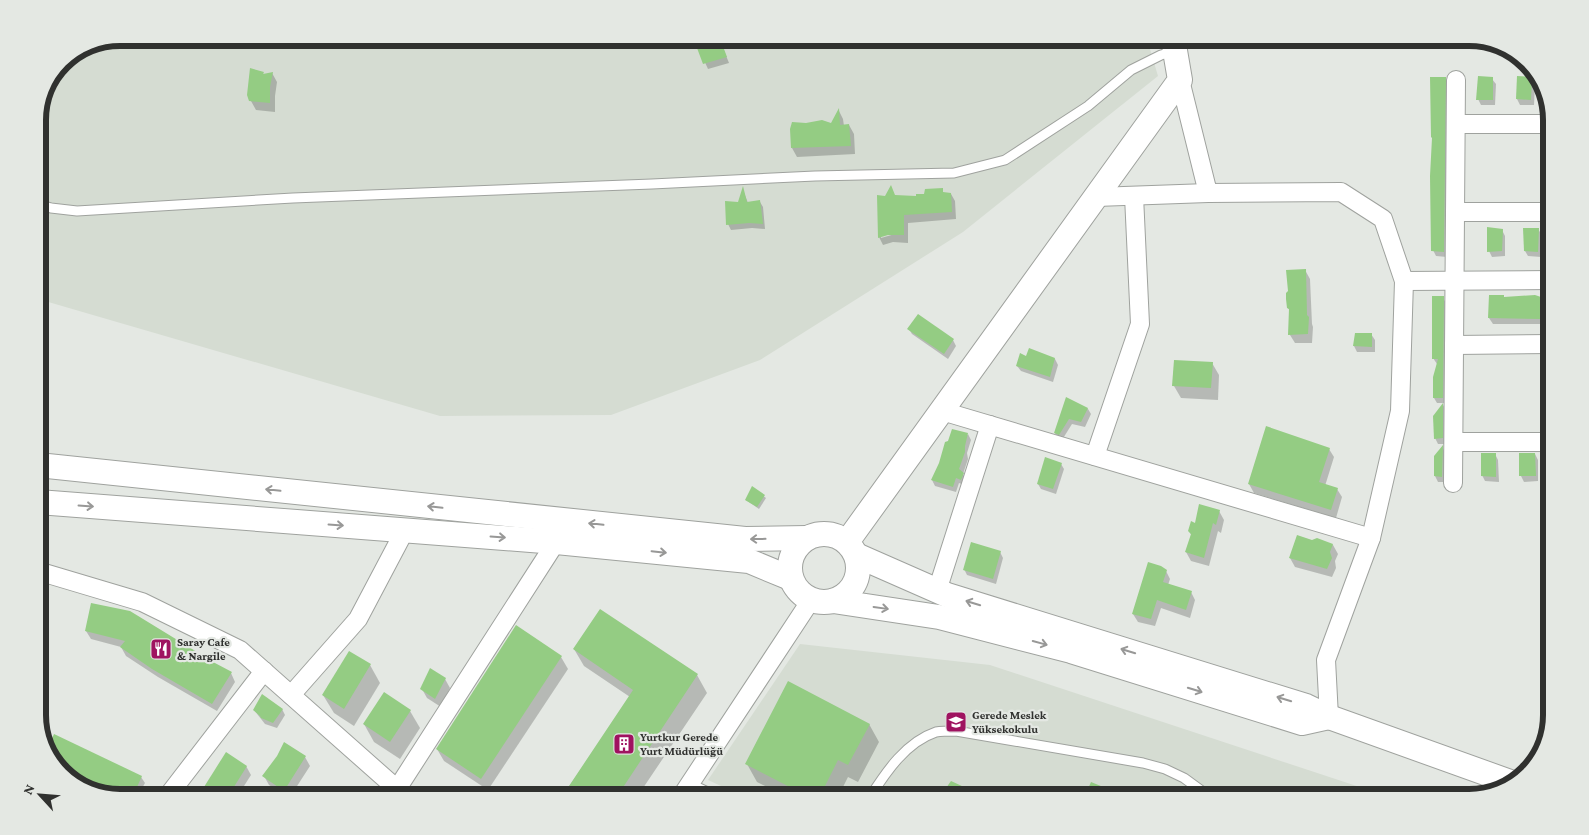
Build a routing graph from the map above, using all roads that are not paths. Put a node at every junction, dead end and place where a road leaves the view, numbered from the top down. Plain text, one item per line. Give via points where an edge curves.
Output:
1 (1173, 46) edge
2 (1174, 46) edge
3 (1180, 80) junction
4 (1456, 80) dead end
5 (1456, 124) junction
6 (1543, 124) edge
7 (1208, 193) junction
8 (1134, 196) junction
9 (1096, 197) junction
10 (46, 206) edge
11 (1455, 212) junction
12 (1543, 212) edge
13 (1455, 280) junction
14 (1543, 280) edge
15 (1404, 281) junction
16 (1543, 344) edge
17 (1454, 345) junction
18 (942, 411) junction
19 (990, 426) junction
20 (1454, 442) junction
21 (1543, 442) edge
22 (1096, 456) junction
23 (46, 466) edge
24 (1453, 483) dead end
25 (46, 503) edge
26 (404, 530) junction
27 (807, 538) junction
28 (1371, 538) junction
29 (556, 542) junction
30 (852, 549) junction
31 (46, 573) edge
32 (790, 578) junction
33 (936, 591) junction
34 (822, 601) junction
35 (264, 671) junction
36 (291, 695) junction
37 (1329, 717) junction
38 (1504, 780) edge
39 (174, 789) edge
40 (390, 789) edge
41 (400, 789) edge
42 (687, 789) edge
43 (875, 789) edge
44 (1198, 789) edge

1 - 10 lane via 1161,56 1131,70 1088,106 1004,160 954,173 293,198 77,211
2 - 3 street
3 - 7 street
3 - 9 street
4 - 5 street
5 - 6 street
5 - 11 street
7 - 8 street
7 - 15 street via 1341,192 1383,219
8 - 9 street
8 - 22 street via 1140,324
9 - 18 street
11 - 12 street
11 - 13 street
13 - 14 street
13 - 15 street
13 - 17 street
15 - 28 street via 1400,411
16 - 17 street
17 - 20 street
18 - 19 street
18 - 30 street
19 - 22 street
19 - 33 street
20 - 21 street
20 - 24 street
22 - 28 street
27 -> 23 street via 745,539
25 -> 26 street
26 -> 29 street
26 - 36 street via 358,619
27 - 30 street via 828,533 838,536
27 - 32 street via 791,555
28 - 37 street via 1326,660
29 -> 32 street via 749,561
29 - 41 street
30 - 33 street
30 - 34 street via 858,566 857,578 848,592
31 - 35 street via 142,602 240,650
32 - 34 street via 802,595
37 -> 33 street via 1306,706
34 -> 37 street via 948,619 1071,651 1302,723
34 - 42 street
35 - 36 street
35 - 39 street
36 - 40 street
37 - 38 street
43 - 44 lane via 902,754 921,739 938,732 956,730 1142,763 1165,769

